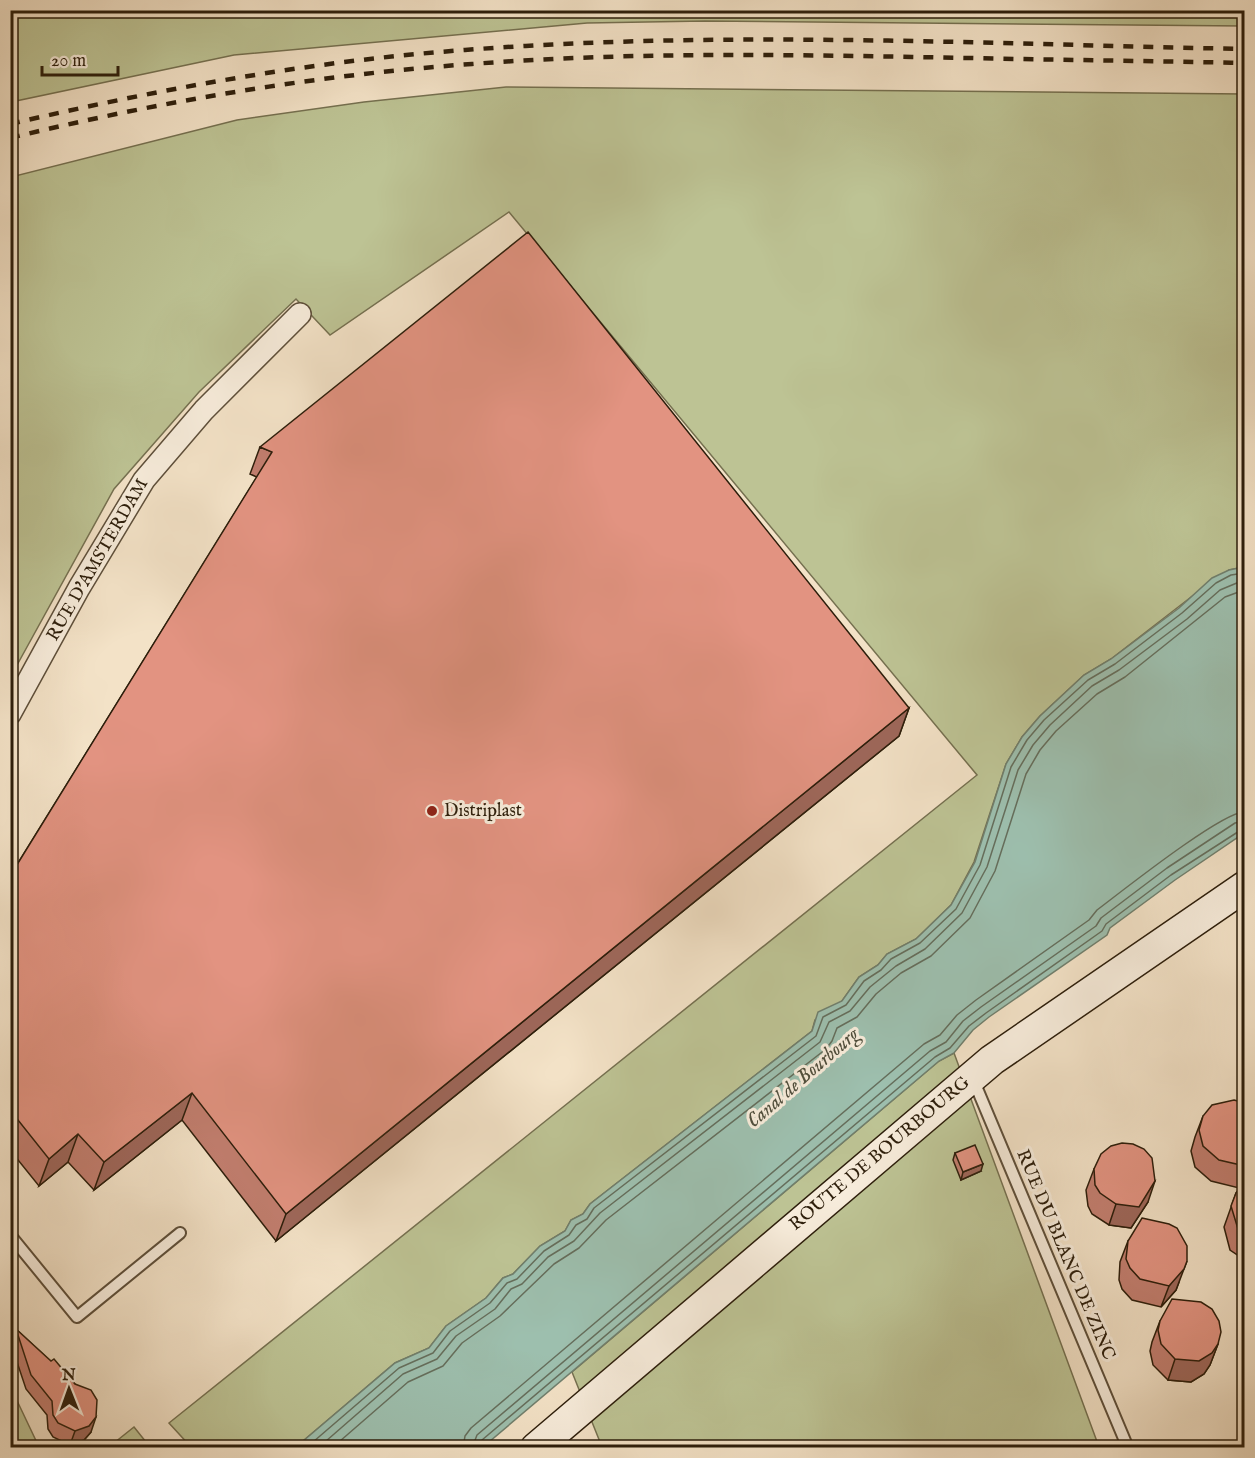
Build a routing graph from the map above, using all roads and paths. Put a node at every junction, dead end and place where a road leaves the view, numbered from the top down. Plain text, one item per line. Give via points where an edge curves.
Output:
1 (300, 314) dead end
2 (10, 714) edge
3 (1245, 887) edge
4 (972, 1076) junction
5 (180, 1233) dead end
6 (10, 1235) edge
7 (536, 1448) edge
8 (1128, 1448) edge

1 - 2 street, RUE D'AMSTERDAM via 204,410 144,480
3 - 4 main road, ROUTE DE BOURBOURG via 1033,1030
4 - 7 main road, ROUTE DE BOURBOURG
4 - 8 lane, RUE DU BLANC DE ZINC
5 - 6 lane via 77,1317

